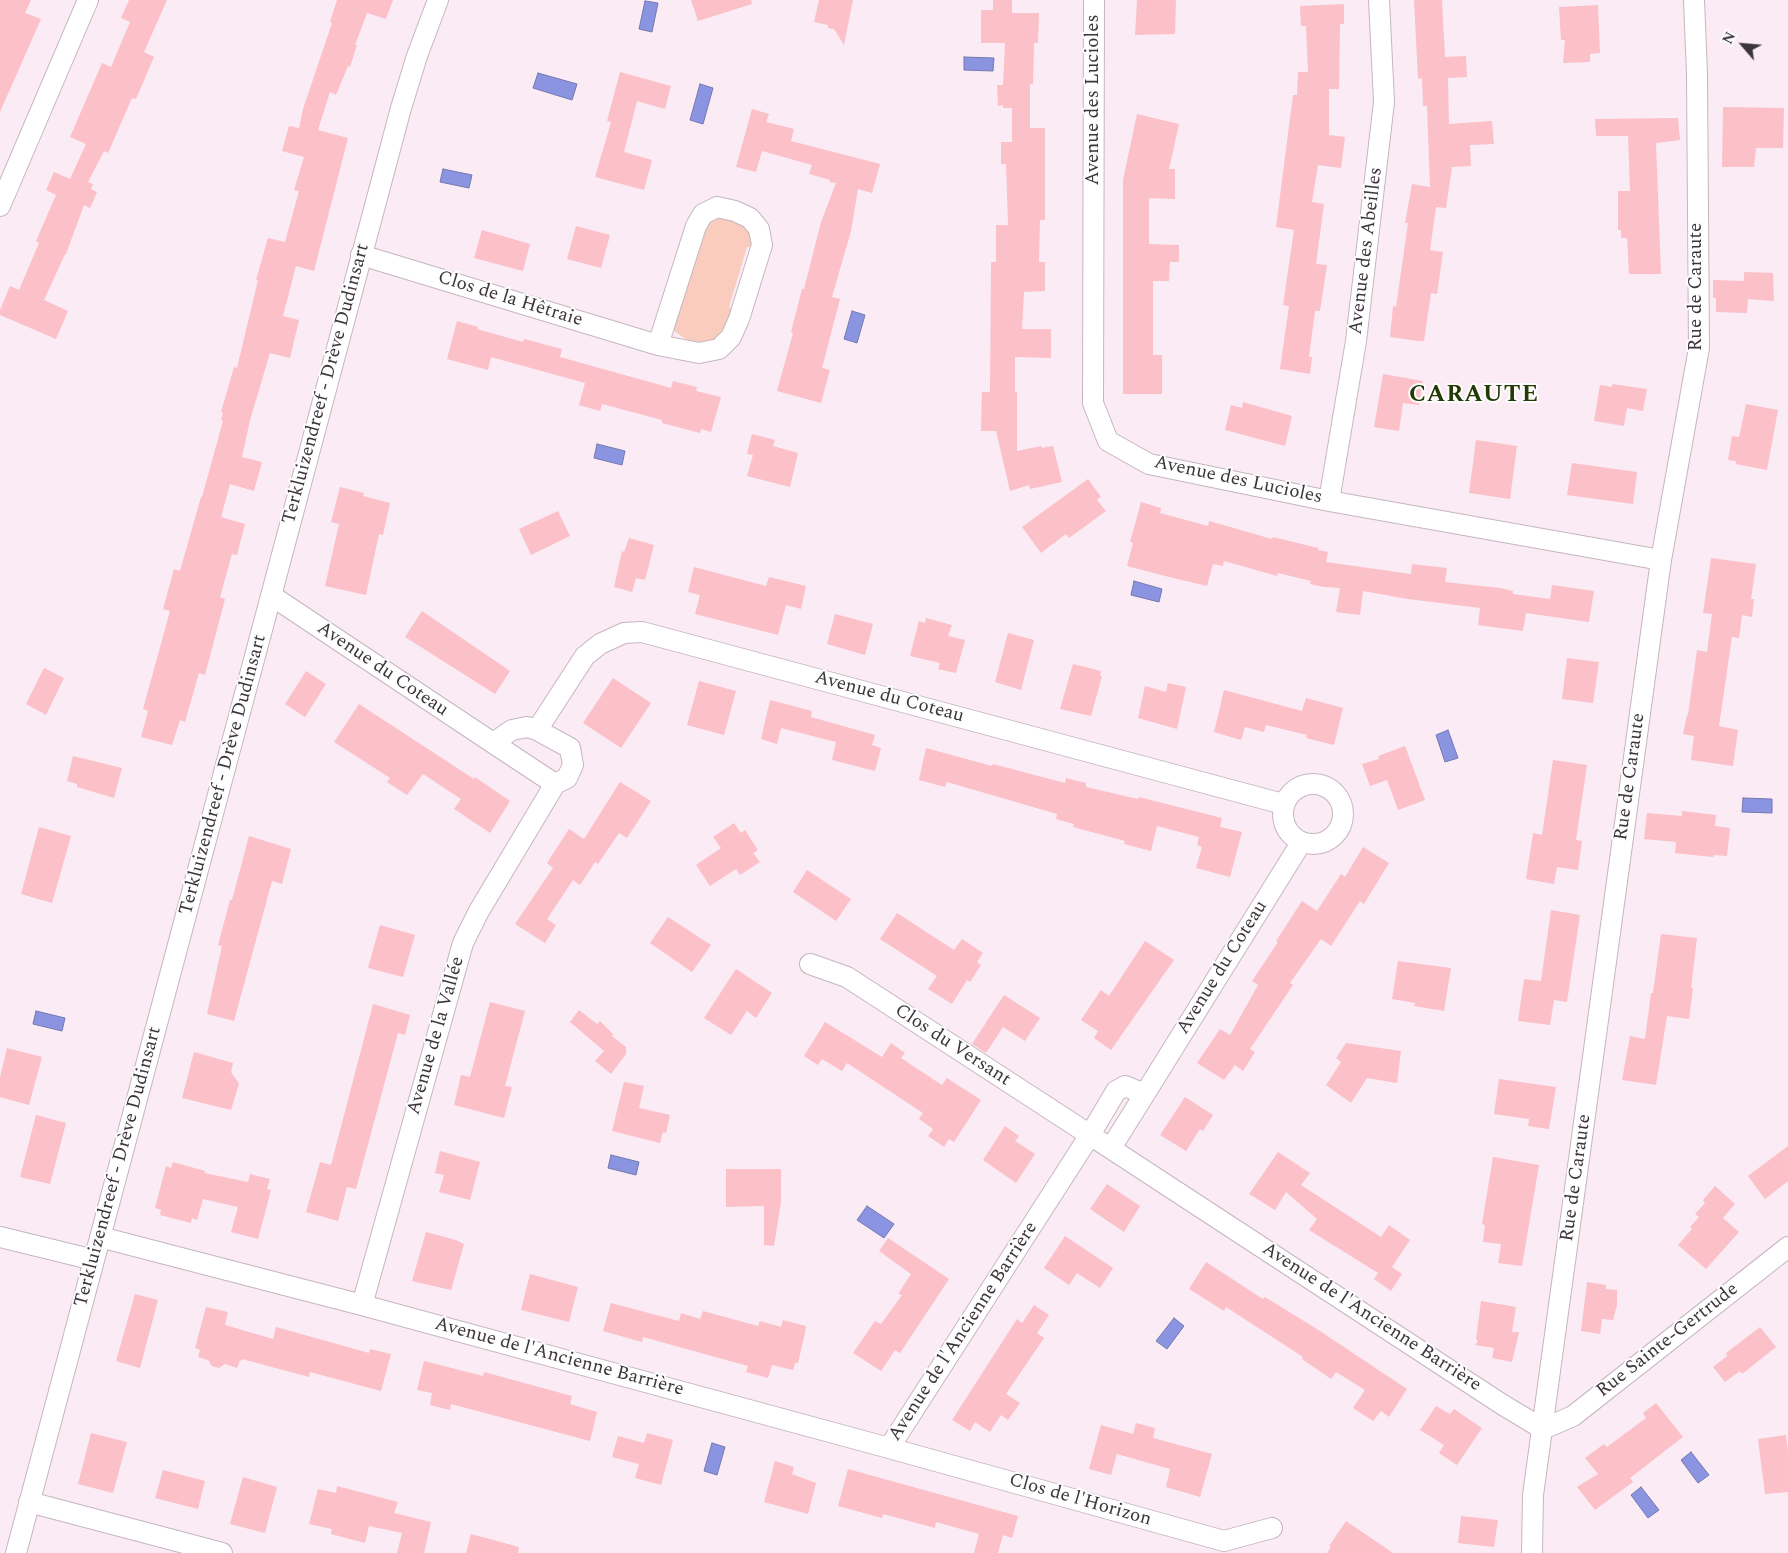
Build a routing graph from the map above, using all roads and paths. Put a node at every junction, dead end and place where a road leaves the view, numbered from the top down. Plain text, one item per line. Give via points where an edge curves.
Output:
1 (88, 0) edge
2 (438, 0) edge
3 (1094, 0) edge
4 (1380, 0) edge
5 (1694, 0) edge
6 (0, 206) edge
7 (361, 255) junction
8 (658, 345) junction
9 (1329, 501) junction
10 (1660, 560) junction
11 (272, 596) junction
12 (537, 730) junction
13 (492, 743) junction
14 (555, 784) junction
15 (1283, 804) junction
16 (1301, 843) junction
17 (810, 964) dead end
18 (1146, 1092) junction
19 (1090, 1135) junction
20 (1111, 1148) junction
21 (0, 1237) edge
22 (100, 1237) junction
23 (1788, 1247) edge
24 (94, 1260) junction
25 (362, 1305) junction
26 (1543, 1429) junction
27 (889, 1448) junction
28 (29, 1502) junction
29 (1272, 1528) dead end
30 (16, 1553) edge
31 (222, 1553) edge
32 (1532, 1553) edge

1 - 6 street
2 - 7 street, Terkluizendreef - Drève Dudinsart via 401,108
3 - 9 street, Avenue des Lucioles via 1093,403 1108,440 1149,464
4 - 9 street, Avenue des Abeilles via 1384,102 1356,342
5 - 10 street, Rue de Caraute via 1699,348
7 - 8 street, Clos de la Hêtraie
7 - 11 street, Terkluizendreef - Drève Dudinsart
8 - 8 street, Clos de la Hêtraie via 699,353 719,349 731,337 762,245 760,229 750,218 717,207 703,214 696,226
9 - 10 street, Avenue des Lucioles
10 - 26 street, Rue de Caraute
11 - 13 street, Avenue du Coteau
11 - 22 street, Terkluizendreef - Drève Dudinsart
12 - 13 street via 527,727 512,730
12 - 14 street via 570,748 574,765 567,778
12 - 15 street, Avenue du Coteau via 585,656 600,644 624,633 642,632
13 - 14 street, Avenue du Coteau
14 - 25 street, Avenue de la Vallée via 463,942
15 - 16 street via 1282,820 1289,834
15 - 16 street via 1291,792 1304,784 1318,784 1332,790 1341,801 1344,816 1340,830 1329,840 1316,845
16 - 18 street, Avenue du Coteau
17 - 19 street, Clos du Versant via 847,977
18 - 19 street via 1125,1086 1116,1091
18 - 20 street, Avenue du Coteau
19 - 20 street, Avenue de l'Ancienne Barrière
19 - 27 street, Avenue de l'Ancienne Barrière
20 - 26 street, Avenue de l'Ancienne Barrière
21 - 24 street
22 - 24 street, Terkluizendreef - Drève Dudinsart
22 - 25 street, Avenue de l'Ancienne Barrière
23 - 26 street, Rue Sainte-Gertrude via 1573,1416
24 - 28 street, Terkluizendreef - Drève Dudinsart
25 - 27 street, Avenue de l'Ancienne Barrière
26 - 32 street, Rue de Caraute via 1533,1495
27 - 29 street, Clos de l'Horizon via 1224,1541
28 - 30 street, Terkluizendreef - Drève Dudinsart
28 - 31 street

